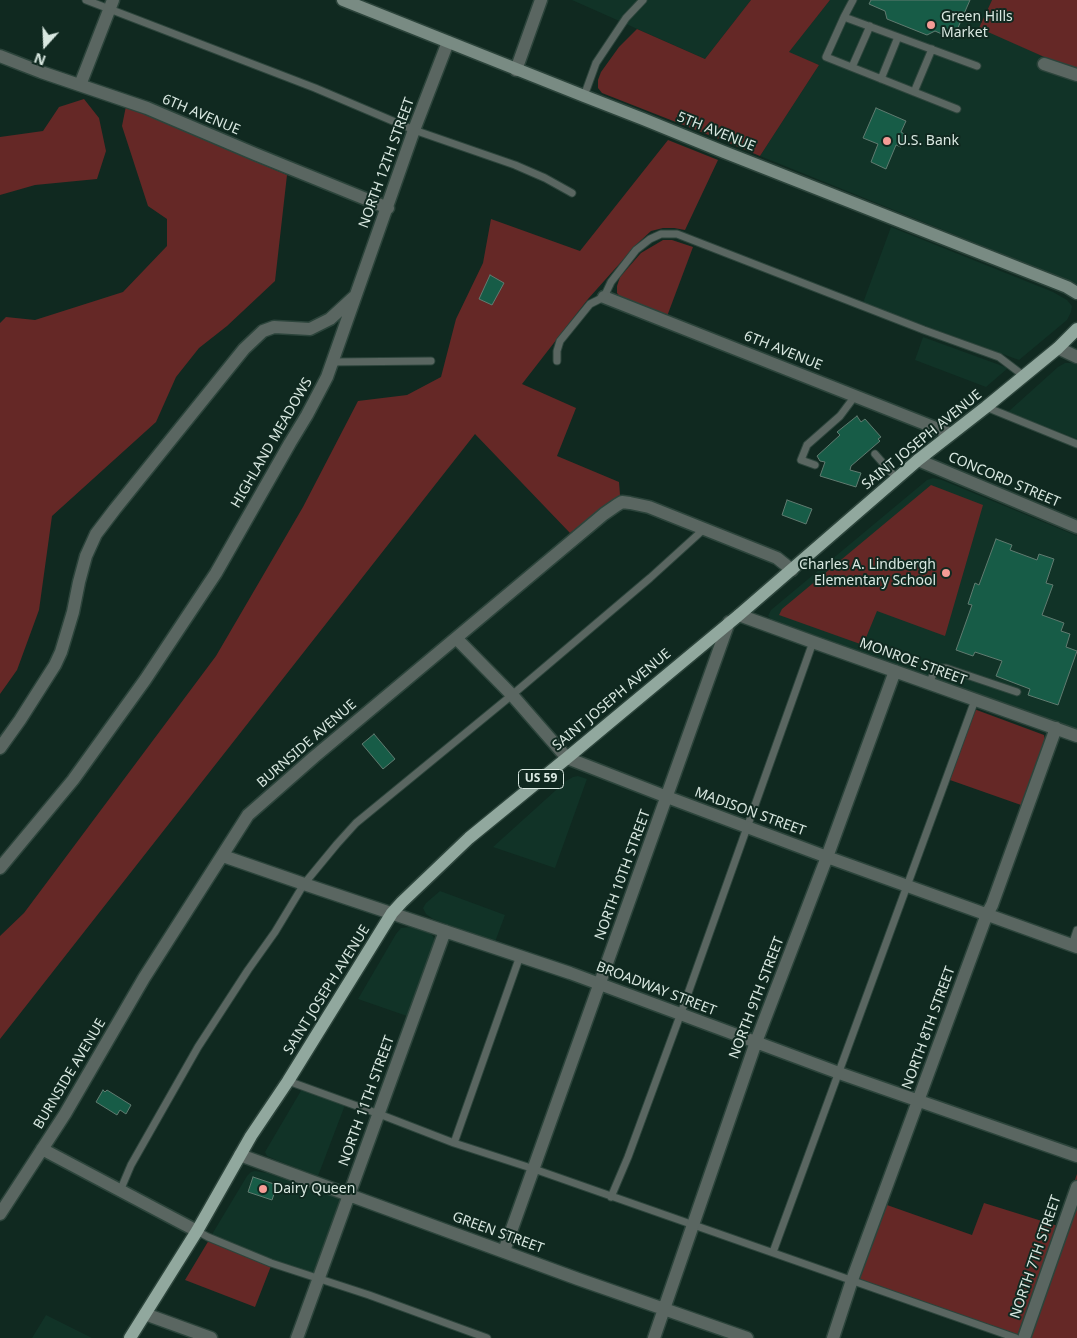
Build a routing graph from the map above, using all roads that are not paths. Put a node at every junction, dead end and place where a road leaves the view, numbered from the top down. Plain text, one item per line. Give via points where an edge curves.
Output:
1 (86, 0) edge
2 (343, 0) edge
3 (541, 0) edge
4 (643, 0) edge
5 (853, 0) edge
6 (111, 5) edge
7 (844, 17) junction
8 (870, 26) junction
9 (898, 37) junction
10 (448, 42) junction
11 (932, 49) junction
12 (0, 56) edge
13 (1044, 64) dead end
14 (977, 66) dead end
15 (852, 67) junction
16 (516, 70) junction
17 (1077, 75) edge
18 (881, 79) junction
19 (80, 85) junction
20 (914, 92) junction
21 (584, 96) junction
22 (957, 109) dead end
23 (414, 130) junction
24 (572, 193) dead end
25 (388, 208) junction
26 (1077, 293) edge
27 (356, 295) junction
28 (604, 297) junction
29 (1077, 328) edge
30 (1058, 348) junction
31 (1077, 357) edge
32 (431, 361) dead end
33 (557, 361) dead end
34 (331, 362) junction
35 (1024, 376) junction
36 (855, 396) junction
37 (986, 407) junction
38 (951, 434) junction
39 (1077, 444) edge
40 (875, 454) dead end
41 (918, 460) junction
42 (815, 466) dead end
43 (897, 479) junction
44 (1077, 527) edge
45 (704, 529) junction
46 (792, 570) junction
47 (734, 618) junction
48 (456, 638) junction
49 (813, 642) junction
50 (895, 671) junction
51 (929, 684) junction
52 (1017, 692) dead end
53 (512, 695) junction
54 (975, 700) junction
55 (1056, 728) junction
56 (1077, 736) edge
57 (0, 748) edge
58 (567, 758) junction
59 (666, 797) junction
60 (747, 827) junction
61 (223, 856) junction
62 (827, 857) junction
63 (0, 868) edge
64 (304, 884) junction
65 (907, 886) junction
66 (392, 913) junction
67 (987, 914) junction
68 (1077, 930) edge
69 (445, 931) junction
70 (1074, 946) edge
71 (520, 956) junction
72 (600, 984) junction
73 (680, 1013) junction
74 (756, 1042) junction
75 (839, 1072) junction
76 (288, 1081) junction
77 (918, 1100) junction
78 (379, 1114) junction
79 (454, 1143) junction
80 (42, 1149) junction
81 (240, 1155) junction
82 (1077, 1156) edge
83 (534, 1168) junction
84 (1077, 1187) edge
85 (120, 1191) junction
86 (350, 1195) junction
87 (612, 1197) junction
88 (0, 1214) edge
89 (693, 1224) junction
90 (197, 1231) junction
91 (504, 1252) junction
92 (773, 1252) junction
93 (319, 1278) junction
94 (852, 1280) junction
95 (664, 1309) junction
96 (145, 1314) junction
97 (130, 1338) edge
98 (211, 1338) edge
99 (297, 1338) edge
100 (487, 1338) edge
101 (654, 1338) edge
102 (747, 1338) edge
103 (833, 1338) edge
104 (1016, 1338) edge
105 (1024, 1338) edge

1 - 6 lane
2 - 10 street, 5TH AVENUE
3 - 16 street
4 - 21 lane via 626,18 596,63
5 - 7 lane
6 - 19 street
6 - 23 lane
7 - 8 lane
7 - 15 lane via 826,57
8 - 9 lane
8 - 15 lane
9 - 11 lane
9 - 18 lane
10 - 16 street, 5TH AVENUE
10 - 23 street, NORTH 12TH STREET
11 - 14 lane
11 - 20 lane
12 - 19 street, 6TH AVENUE
13 - 17 street
15 - 18 lane
16 - 21 street, 5TH AVENUE
18 - 20 lane
19 - 25 street, 6TH AVENUE via 147,108
20 - 22 lane
21 - 26 street, 5TH AVENUE
23 - 24 lane via 515,166
23 - 25 street, NORTH 12TH STREET
25 - 27 street, NORTH 12TH STREET
27 - 34 street, HIGHLAND MEADOWS
27 - 57 street via 330,319 310,329 274,327 263,331 244,349 115,509 96,534 86,556 73,612 55,665
28 - 33 lane via 590,304 560,341
28 - 35 lane via 611,282 636,250 661,234 677,234 999,357
28 - 36 street, 6TH AVENUE
29 - 30 main road, SAINT JOSEPH AVENUE / US 59
30 - 31 street
30 - 35 main road, SAINT JOSEPH AVENUE / US 59
32 - 34 lane
34 - 63 street, HIGHLAND MEADOWS via 327,377 307,415 210,581 145,680 73,780
35 - 37 main road, SAINT JOSEPH AVENUE / US 59
36 - 38 street, 6TH AVENUE
36 - 42 lane via 840,416 807,445 801,460
37 - 38 main road, SAINT JOSEPH AVENUE / US 59
37 - 39 lane
38 - 41 main road, SAINT JOSEPH AVENUE / US 59
40 - 43 lane
41 - 43 main road, SAINT JOSEPH AVENUE / US 59
41 - 44 street, CONCORD STREET
43 - 46 main road, SAINT JOSEPH AVENUE / US 59
45 - 46 street, BURNSIDE AVENUE via 777,558
45 - 48 street, BURNSIDE AVENUE via 649,506 622,502
45 - 53 lane
46 - 47 main road, SAINT JOSEPH AVENUE / US 59
47 - 49 street, MONROE STREET
47 - 58 main road, SAINT JOSEPH AVENUE / US 59
47 - 59 street, NORTH 10TH STREET
48 - 53 street, MADISON STREET
48 - 61 street, BURNSIDE AVENUE via 248,815
49 - 50 street, MONROE STREET
49 - 60 lane
50 - 51 street, MONROE STREET
50 - 62 street, NORTH 9TH STREET
51 - 52 lane via 934,672 946,668
51 - 54 street, MONROE STREET
53 - 58 street, MADISON STREET
53 - 64 lane via 356,823
54 - 55 street, MONROE STREET
54 - 65 lane
55 - 56 street, MONROE STREET
55 - 67 street, NORTH 8TH STREET
58 - 59 street, MADISON STREET
58 - 66 main road, SAINT JOSEPH AVENUE / US 59 via 469,838
59 - 60 street, MADISON STREET
59 - 72 street, NORTH 10TH STREET
60 - 62 street, MADISON STREET
60 - 73 lane
61 - 64 street, BROADWAY STREET
61 - 80 street, BURNSIDE AVENUE via 144,978
62 - 65 street, MADISON STREET
62 - 74 street, NORTH 9TH STREET
64 - 66 street, BROADWAY STREET
64 - 85 lane via 198,1047 130,1165
65 - 67 street, MADISON STREET
65 - 75 lane
66 - 69 street, BROADWAY STREET
66 - 76 main road, SAINT JOSEPH AVENUE / US 59
67 - 70 street, MADISON STREET
67 - 77 street, NORTH 8TH STREET
68 - 70 lane
69 - 71 street, BROADWAY STREET
69 - 78 street, NORTH 11TH STREET
71 - 72 street, BROADWAY STREET
71 - 79 lane
72 - 73 street, BROADWAY STREET
72 - 83 street, NORTH 10TH STREET
73 - 74 street, BROADWAY STREET
73 - 87 lane
74 - 75 street, BROADWAY STREET
74 - 89 street, NORTH 9TH STREET
75 - 77 street, BROADWAY STREET
75 - 92 lane
76 - 78 lane
76 - 81 main road, SAINT JOSEPH AVENUE / US 59
77 - 82 street, BROADWAY STREET
77 - 94 street, NORTH 8TH STREET
78 - 79 lane
78 - 86 street, NORTH 11TH STREET
79 - 83 lane
80 - 85 street, BURNSIDE AVENUE
80 - 88 street, BURNSIDE AVENUE
81 - 86 street, GREEN STREET
81 - 90 main road, SAINT JOSEPH AVENUE / US 59
83 - 87 lane
83 - 91 street, NORTH 10TH STREET
84 - 105 street, NORTH 7TH STREET
85 - 90 street, BURNSIDE AVENUE
86 - 91 street, GREEN STREET
86 - 93 street, NORTH 11TH STREET
87 - 89 lane
89 - 92 lane
89 - 95 street, NORTH 9TH STREET
90 - 93 lane via 271,1263
90 - 96 main road, SAINT JOSEPH AVENUE / US 59
91 - 95 street, GREEN STREET
92 - 94 lane
93 - 99 street, NORTH 11TH STREET
93 - 100 lane
94 - 103 street, NORTH 8TH STREET
94 - 104 lane
95 - 101 street, NORTH 9TH STREET
95 - 102 street, GREEN STREET
96 - 97 main road, SAINT JOSEPH AVENUE / US 59
96 - 98 street

